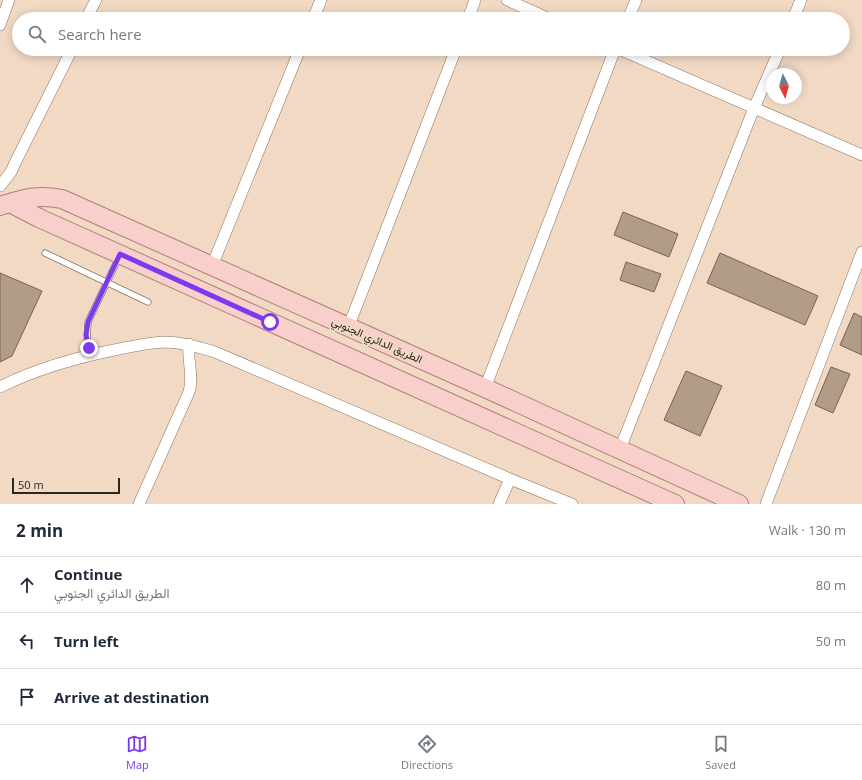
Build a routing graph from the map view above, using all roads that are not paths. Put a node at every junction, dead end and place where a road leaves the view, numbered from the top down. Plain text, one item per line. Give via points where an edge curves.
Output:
1 (10, 0) edge
2 (96, 0) edge
3 (321, 0) edge
4 (475, 0) edge
5 (507, 0) edge
6 (636, 0) edge
7 (801, 0) edge
8 (90, 12) edge
9 (316, 12) edge
10 (471, 12) edge
11 (534, 12) edge
12 (631, 12) edge
13 (796, 12) edge
14 (0, 25) edge
15 (69, 56) edge
16 (297, 56) edge
17 (453, 56) edge
18 (612, 56) edge
19 (635, 56) edge
20 (777, 56) edge
21 (754, 108) junction
22 (862, 155) edge
23 (0, 186) edge
24 (5, 204) edge
25 (862, 252) edge
26 (45, 253) dead end
27 (120, 254) junction
28 (212, 266) junction
29 (107, 283) junction
30 (148, 302) dead end
31 (348, 328) junction
32 (189, 344) junction
33 (92, 354) junction
34 (0, 387) edge
35 (485, 388) junction
36 (620, 449) junction
37 (510, 479) junction
38 (139, 504) edge
39 (498, 504) edge
40 (572, 504) edge
41 (675, 504) edge
42 (740, 504) edge
43 (766, 504) edge

1 - 14 street
2 - 8 street
3 - 9 street
4 - 10 street
5 - 11 street
6 - 12 street
7 - 13 street
15 - 23 street via 16,163
16 - 28 street
17 - 31 street
18 - 35 street
19 - 21 street
20 - 21 street
21 - 22 street
21 - 36 street
24 - 27 main road, الطريق الدائري الجنوبي
24 - 28 main road, الطريق الدائري الجنوبي via 30,197 62,199
25 - 43 street
26 - 29 lane
27 - 29 lane
27 - 41 main road, الطريق الدائري الجنوبي
28 - 31 main road, الطريق الدائري الجنوبي
29 - 30 lane
29 - 33 lane via 88,322 87,342
31 - 35 main road, الطريق الدائري الجنوبي
32 - 33 street via 144,344
32 - 37 street via 214,352
32 - 38 street via 188,359 192,379 189,392
33 - 34 street via 32,373
35 - 36 main road, الطريق الدائري الجنوبي
36 - 42 main road, الطريق الدائري الجنوبي
37 - 39 street
37 - 40 street

